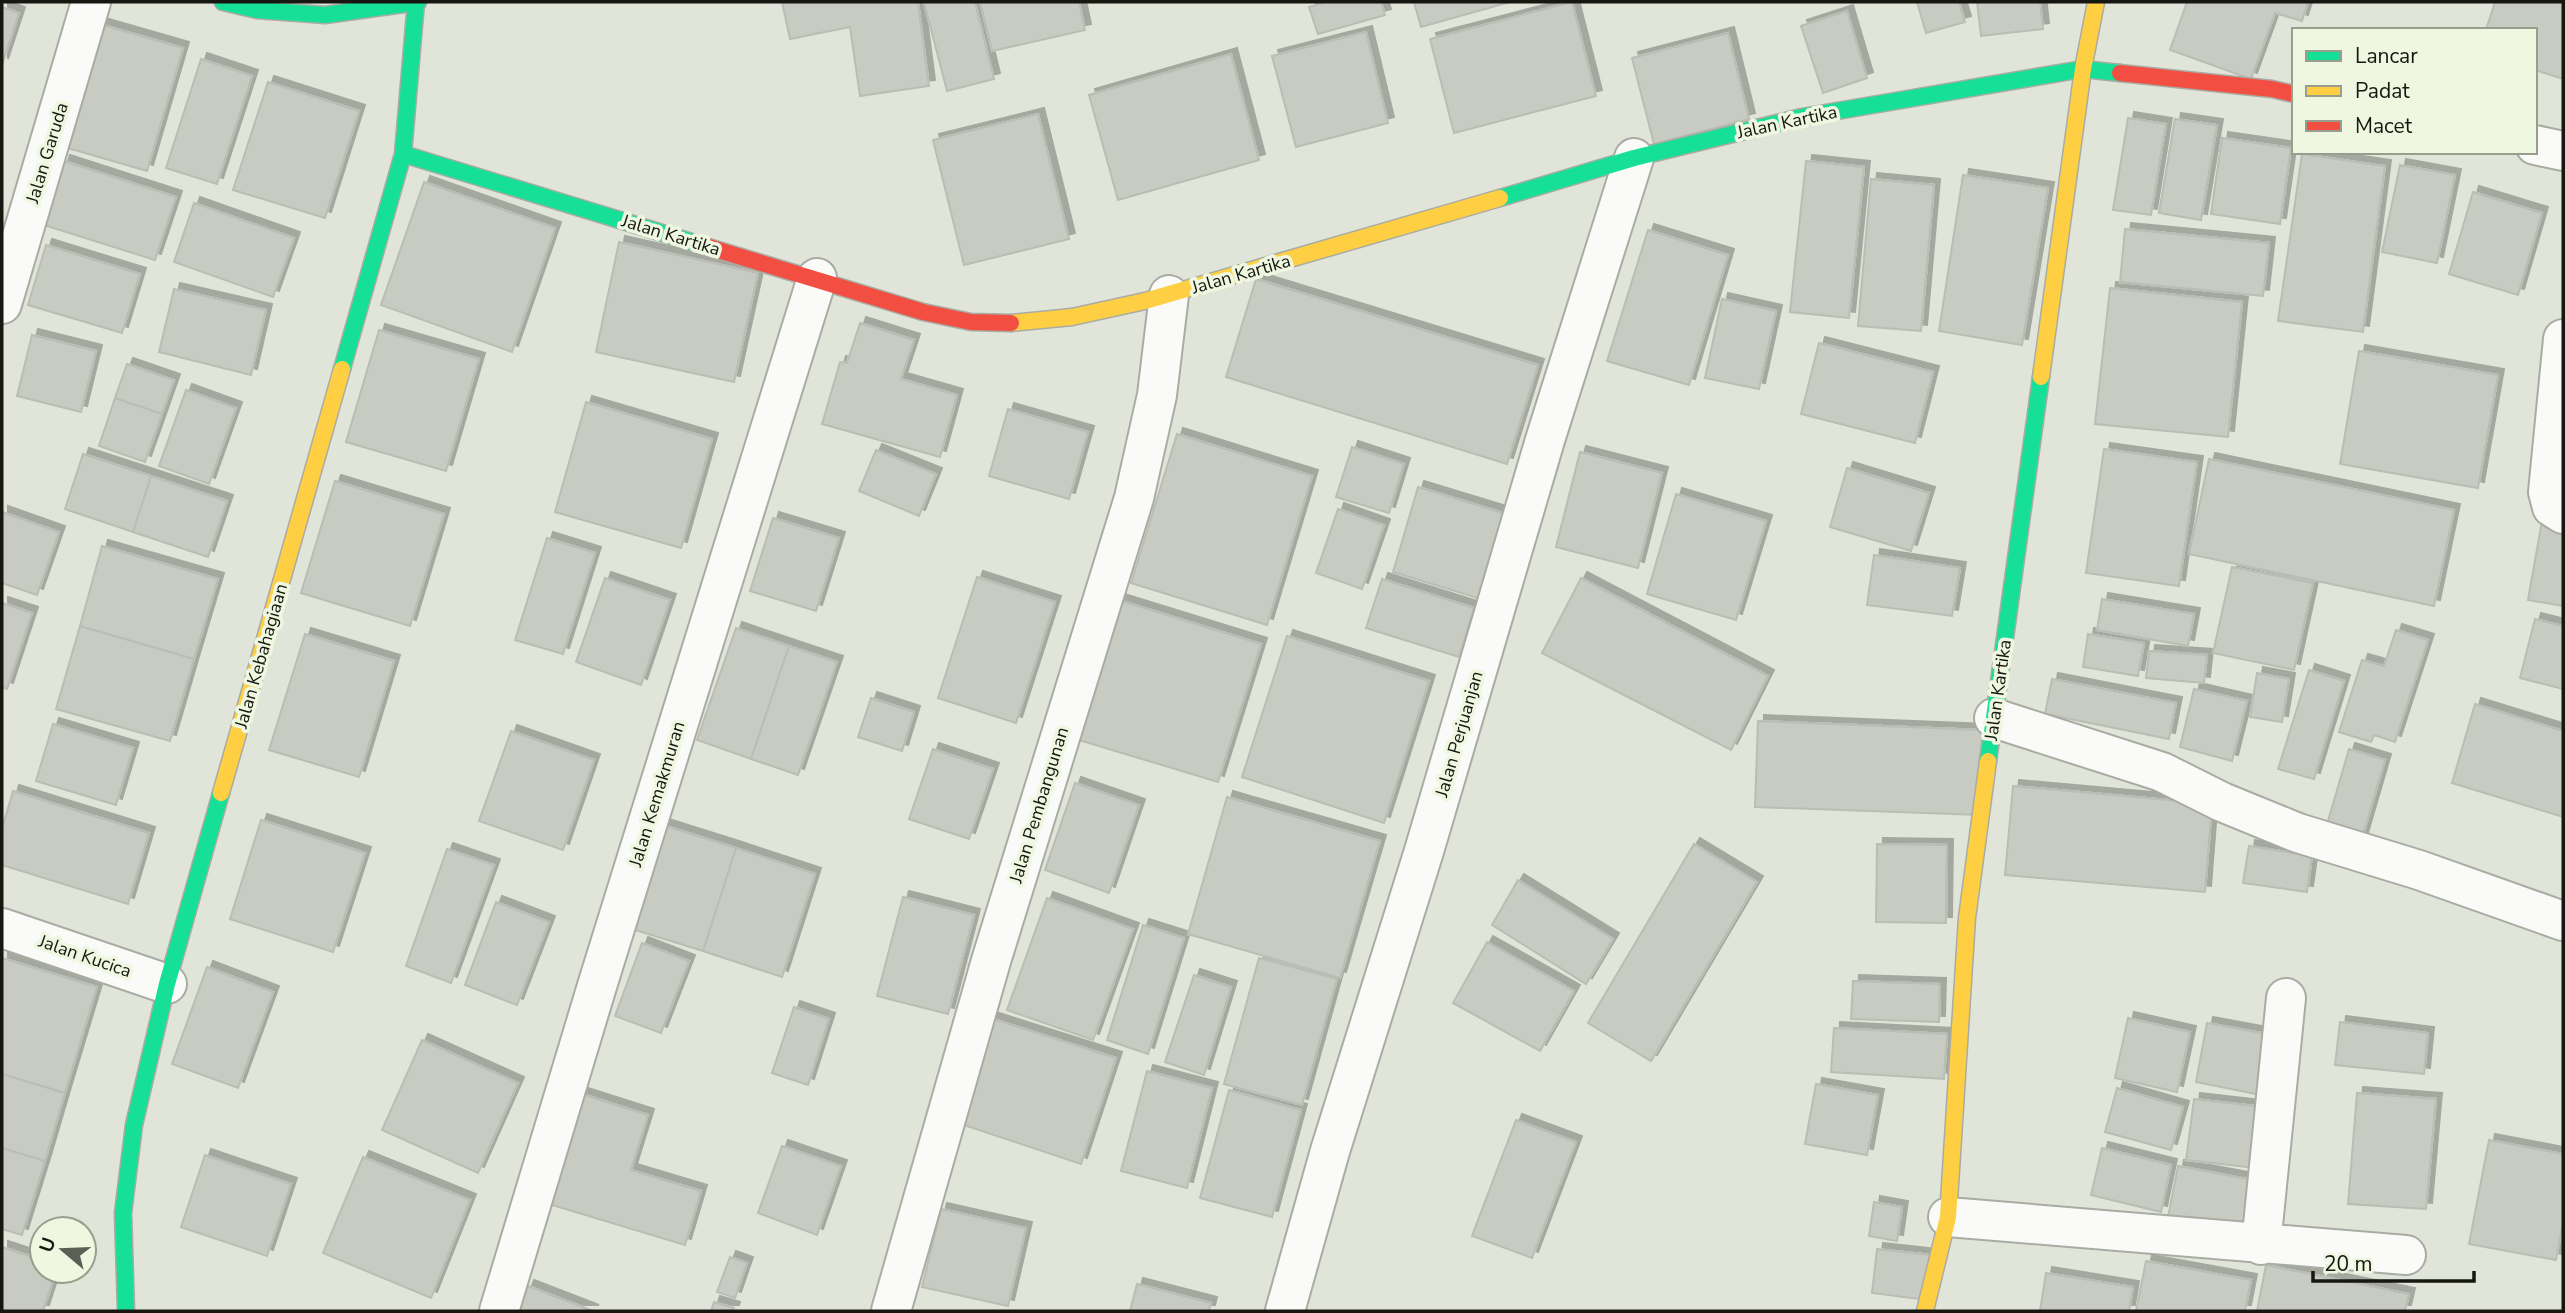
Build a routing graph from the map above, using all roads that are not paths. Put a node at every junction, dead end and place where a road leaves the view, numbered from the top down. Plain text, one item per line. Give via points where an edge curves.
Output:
1 (91, 2) edge
2 (223, 2) edge
3 (417, 2) edge
4 (2096, 2) edge
5 (327, 8) edge
6 (2083, 69) junction
7 (2292, 94) edge
8 (2537, 145) edge
9 (2563, 151) edge
10 (403, 154) junction
11 (1634, 158) junction
12 (817, 278) junction
13 (1169, 295) junction
14 (2, 304) edge
15 (2563, 340) edge
16 (2563, 514) edge
17 (1994, 718) junction
18 (2563, 921) edge
19 (2, 928) edge
20 (167, 984) junction
21 (2286, 998) dead end
22 (1948, 1217) junction
23 (2261, 1245) junction
24 (2406, 1255) dead end
25 (126, 1311) edge
26 (499, 1311) edge
27 (891, 1311) edge
28 (1285, 1311) edge
29 (1925, 1311) edge

1 - 14 street, Jalan Garuda
2 - 5 street via 257,10
3 - 5 street
3 - 10 street, Jalan Kebahagiaan
4 - 6 street, Jalan Kartika
6 - 7 street
6 - 11 street, Jalan Kartika via 1802,117
6 - 17 street, Jalan Kartika
8 - 9 street
10 - 12 street, Jalan Kartika
10 - 20 street, Jalan Kebahagiaan
11 - 13 street, Jalan Kartika
11 - 28 street, Jalan Perjuanjan
12 - 13 street, Jalan Kartika via 923,312 1002,324 1102,313
12 - 26 street, Jalan Kemakmuran
13 - 27 street, Jalan Pembangunan via 1157,395 1134,498 991,961
15 - 16 street via 2548,492 2552,507
17 - 18 street via 2162,772 2298,833
17 - 22 street, Jalan Kartika via 1967,918
19 - 20 street, Jalan Kucica
20 - 25 street, Jalan Kebahagiaan via 127,1170 123,1213
21 - 23 street
22 - 23 street
22 - 29 street, Jalan Kartika
23 - 24 street

